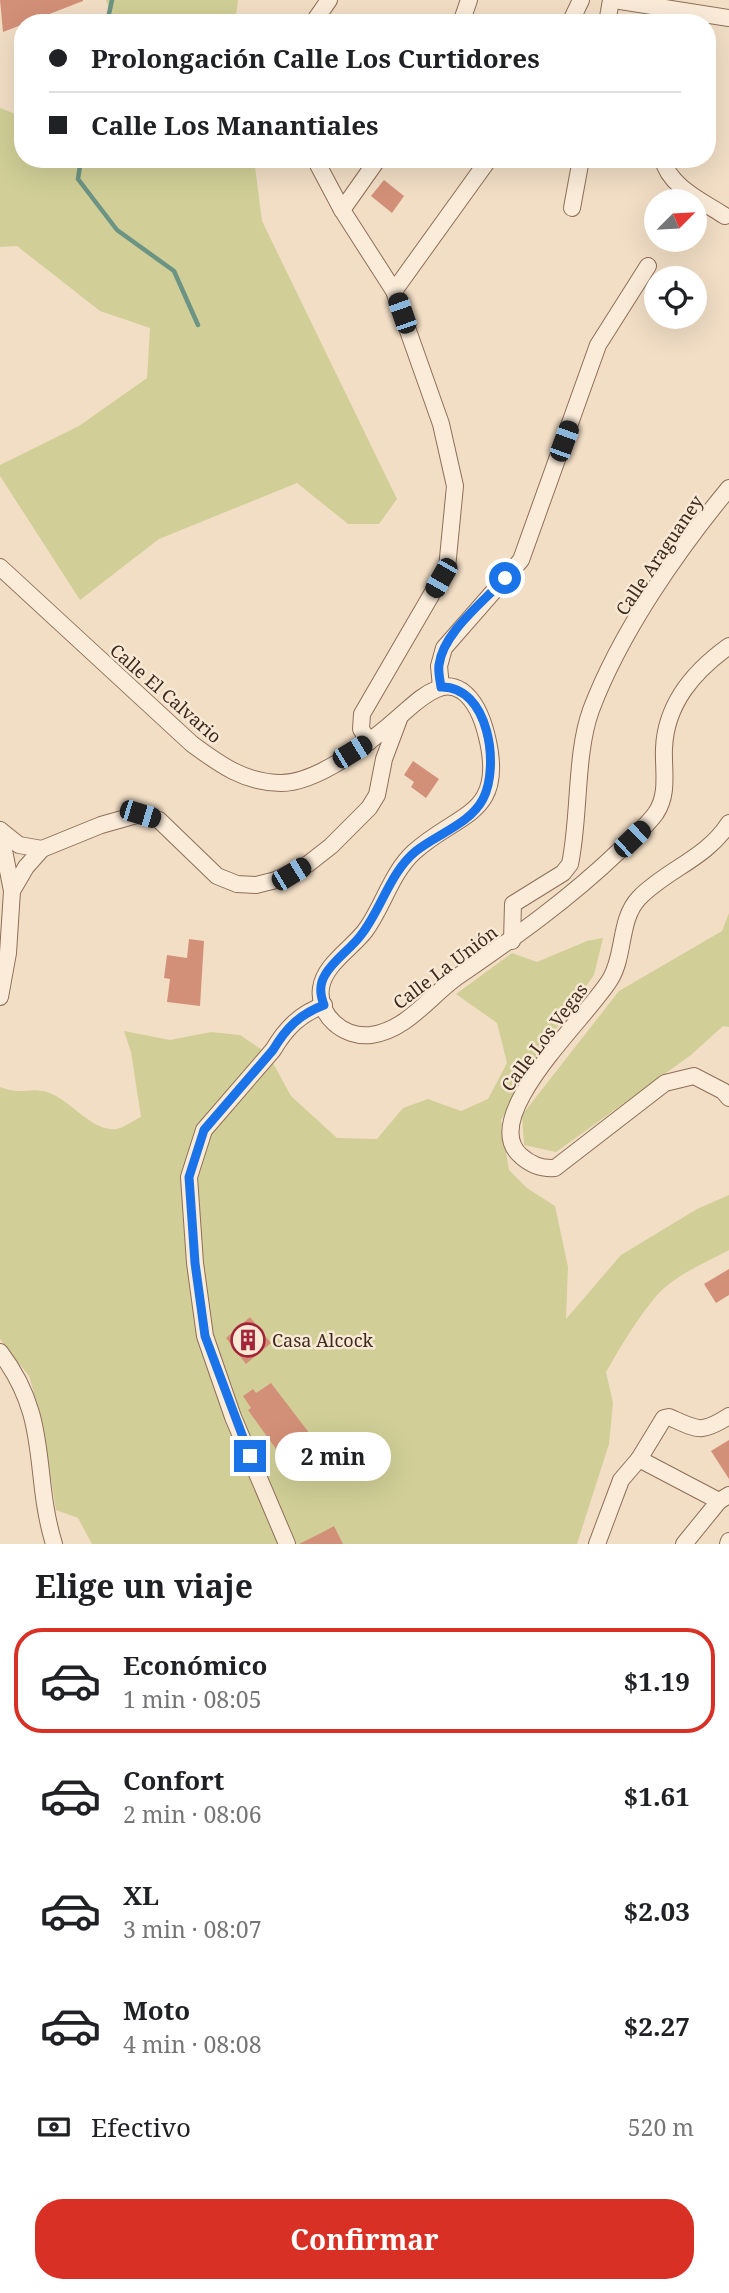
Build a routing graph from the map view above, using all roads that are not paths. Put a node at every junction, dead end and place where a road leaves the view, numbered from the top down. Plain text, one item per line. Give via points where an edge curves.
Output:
1 (612, 0) edge
2 (682, 12) edge
3 (320, 168) edge
4 (372, 168) edge
5 (483, 168) edge
6 (579, 168) edge
7 (665, 168) edge
8 (572, 208) dead end
9 (342, 211) junction
10 (725, 216) dead end
11 (644, 272) edge
12 (394, 291) junction
13 (729, 488) edge
14 (0, 567) edge
15 (729, 646) edge
16 (441, 687) junction
17 (401, 715) junction
18 (369, 742) junction
19 (384, 759) junction
20 (729, 823) edge
21 (0, 830) edge
22 (42, 849) junction
23 (12, 891) junction
24 (512, 942) junction
25 (0, 997) edge
26 (324, 1005) junction
27 (729, 1098) edge
28 (0, 1352) edge
29 (729, 1416) edge
30 (639, 1460) junction
31 (724, 1498) edge
32 (54, 1544) edge
33 (287, 1544) edge
34 (597, 1544) edge
35 (684, 1544) edge

1 - 2 street
3 - 9 street
4 - 9 street
5 - 12 street
6 - 8 street
7 - 10 street via 674,181
9 - 12 street
11 - 16 street via 598,345 521,561 444,648 439,666
12 - 18 street via 441,424 455,486 447,568 435,576 362,714 361,729
13 - 24 street, Calle Araguaney via 696,528 639,614 590,712 570,864 564,873 513,904
14 - 18 street, Calle El Calvario via 192,744 233,772 266,782 292,782 320,772
15 - 24 street, Calle La Unión via 696,673 674,708 664,746 665,788 655,813 602,867
16 - 17 street
16 - 26 street via 464,693 480,716 490,752 489,784 472,814 415,851 402,866 372,922 324,976 320,995
17 - 18 street, Calle El Calvario
17 - 19 street
18 - 19 street via 381,750
19 - 22 street via 377,795 352,827 308,864 276,880 237,884 217,876 159,820 140,814
20 - 27 street, Calle Los Vegas via 705,852 639,898 630,911 611,980 571,1027 516,1106 509,1137 528,1162 555,1168 664,1083 694,1076
21 - 22 street via 19,845
21 - 23 street
22 - 23 street
23 - 25 street
24 - 26 street, Calle La Unión via 386,1032 363,1036 344,1032
26 - 33 street via 304,1013 281,1036 204,1130 189,1177 205,1336 233,1417
28 - 32 street via 30,1406 40,1443 46,1512
29 - 30 street via 700,1431 664,1418
30 - 31 street
30 - 34 street via 621,1480
31 - 35 street

